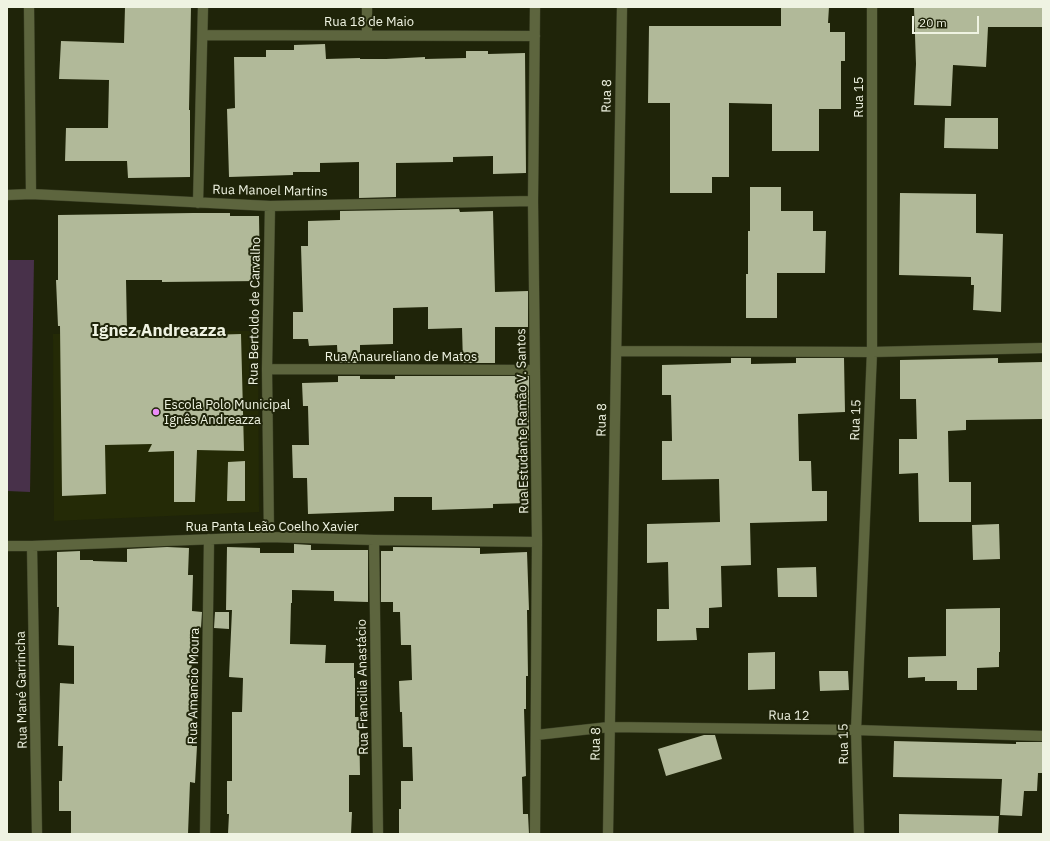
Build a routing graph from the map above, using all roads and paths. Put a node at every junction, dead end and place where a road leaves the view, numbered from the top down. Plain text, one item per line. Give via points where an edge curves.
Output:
1 (30, 7) edge
2 (203, 7) edge
3 (368, 7) edge
4 (535, 7) edge
5 (622, 7) edge
6 (872, 7) edge
7 (203, 35) junction
8 (367, 35) junction
9 (535, 36) junction
10 (31, 194) junction
11 (7, 195) edge
12 (533, 201) junction
13 (198, 203) junction
14 (270, 206) junction
15 (1043, 348) edge
16 (616, 351) junction
17 (872, 352) junction
18 (267, 370) junction
19 (535, 370) junction
20 (269, 537) junction
21 (209, 539) junction
22 (374, 540) junction
23 (537, 542) junction
24 (7, 546) edge
25 (32, 546) junction
26 (609, 727) junction
27 (856, 730) junction
28 (536, 735) junction
29 (1043, 736) edge
30 (37, 834) edge
31 (205, 834) edge
32 (378, 834) edge
33 (535, 834) edge
34 (608, 834) edge
35 (859, 834) edge

1 - 10 street
2 - 7 street
3 - 8 street
4 - 9 street, Rua Estudante Ramão V. Santos
5 - 16 street, Rua 8
6 - 17 street, Rua 15
7 - 8 street, Rua 18 de Maio
7 - 13 street
8 - 9 street, Rua 18 de Maio
9 - 12 street, Rua Estudante Ramão V. Santos
10 - 11 street, Rua Manoel Martins
10 - 13 street, Rua Manoel Martins
12 - 14 street, Rua Manoel Martins
12 - 19 street, Rua Estudante Ramão V. Santos
13 - 14 street, Rua Manoel Martins
14 - 18 street, Rua Bertoldo de Carvalho
15 - 17 street
16 - 17 street
16 - 26 street, Rua 8
17 - 27 street, Rua 15
18 - 19 street, Rua Anaureliano de Matos
18 - 20 street, Rua Bertoldo de Carvalho
19 - 23 street, Rua Estudante Ramão V. Santos
20 - 21 street, Rua Panta Leão Coelho Xavier
20 - 22 street, Rua Panta Leão Coelho Xavier
21 - 25 street, Rua Panta Leão Coelho Xavier
21 - 31 street, Rua Amancio Moura
22 - 23 street, Rua Panta Leão Coelho Xavier
22 - 32 street, Rua Francilia Anastácio
23 - 28 street, Rua Estudante Ramão V. Santos
24 - 25 street, Rua Panta Leão Coelho Xavier
25 - 30 street, Rua Mané Garrincha
26 - 27 street, Rua 12
26 - 28 street, Rua 12
26 - 34 street, Rua 8
27 - 29 street, Rua 12
27 - 35 street, Rua 15
28 - 33 street, Rua Estudante Ramão V. Santos

